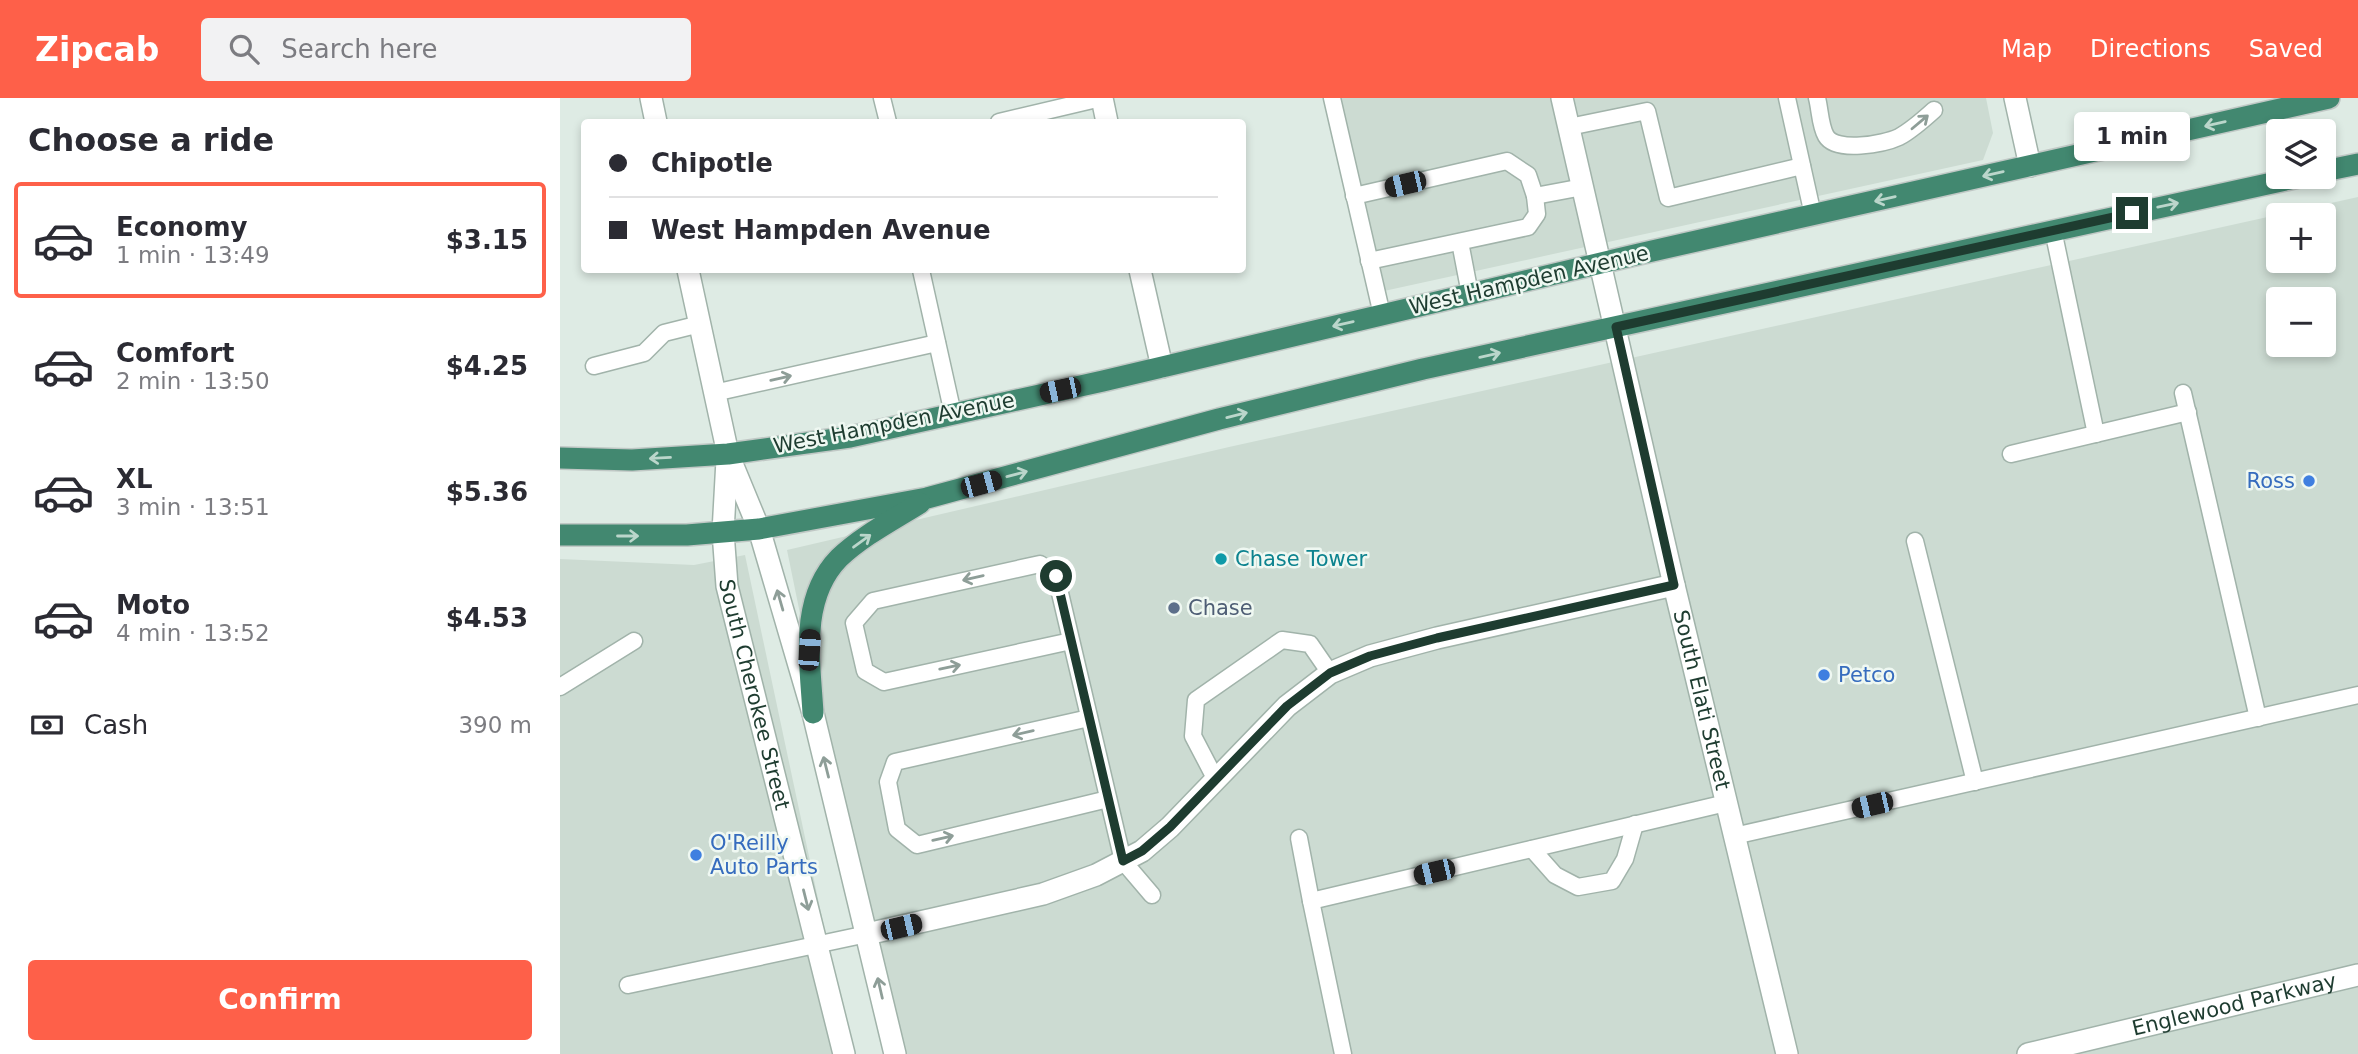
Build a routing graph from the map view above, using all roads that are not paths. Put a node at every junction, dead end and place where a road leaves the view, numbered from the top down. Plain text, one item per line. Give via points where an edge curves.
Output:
1 (651, 98) edge
2 (882, 98) edge
3 (1101, 98) edge
4 (1332, 98) edge
5 (1562, 98) edge
6 (1787, 98) edge
7 (1817, 98) edge
8 (2015, 98) edge
9 (2329, 98) edge
10 (2253, 106) edge
11 (1934, 110) dead end
12 (655, 119) edge
13 (887, 119) edge
14 (1012, 119) edge
15 (1106, 119) edge
16 (1569, 127) junction
17 (2358, 164) edge
18 (1802, 166) junction
19 (2030, 166) junction
20 (2336, 169) edge
21 (2266, 184) edge
22 (1583, 187) junction
23 (1354, 196) junction
24 (1535, 196) junction
25 (1813, 215) junction
26 (2053, 230) junction
27 (1460, 242) junction
28 (1369, 261) junction
29 (1600, 263) junction
30 (689, 273) edge
31 (921, 273) edge
32 (1141, 273) edge
33 (1470, 294) junction
34 (1382, 315) junction
35 (700, 324) junction
36 (1616, 327) junction
37 (937, 343) junction
38 (594, 366) dead end
39 (1162, 367) junction
40 (714, 393) junction
41 (2183, 393) dead end
42 (2188, 411) junction
43 (953, 414) junction
44 (2096, 434) junction
45 (728, 454) junction
46 (2011, 454) dead end
47 (560, 458) edge
48 (928, 498) junction
49 (759, 528) junction
50 (723, 532) junction
51 (560, 535) edge
52 (1915, 541) dead end
53 (1674, 585) junction
54 (634, 641) dead end
55 (1071, 641) junction
56 (1330, 673) junction
57 (560, 687) edge
58 (2358, 695) edge
59 (813, 713) junction
60 (1089, 718) junction
61 (2258, 718) junction
62 (1216, 780) junction
63 (1975, 782) junction
64 (1108, 799) junction
65 (1726, 803) junction
66 (1635, 824) junction
67 (1734, 836) junction
68 (1298, 838) dead end
69 (1532, 849) junction
70 (1123, 861) junction
71 (1152, 895) dead end
72 (1311, 901) junction
73 (867, 934) junction
74 (818, 946) junction
75 (2358, 975) edge
76 (628, 985) dead end
77 (844, 1054) edge
78 (895, 1054) edge
79 (1343, 1054) edge
80 (1787, 1054) edge
81 (2028, 1054) edge

1 - 12 street
2 - 13 lane
3 - 14 lane
3 - 15 street
4 - 23 lane
5 - 16 street, South Elati Street
6 - 18 lane
7 -> 11 lane via 1826,136 1844,146 1897,138
8 - 19 street
9 - 10 highway, West Hampden Avenue
10 -> 19 highway, West Hampden Avenue
16 - 18 lane via 1647,111 1668,198
16 - 22 street, South Elati Street
17 - 20 highway
18 - 25 lane
19 -> 25 highway, West Hampden Avenue
26 -> 21 highway
22 - 24 lane
22 - 29 street, South Elati Street
23 - 24 lane via 1507,161 1528,174
23 - 28 lane
24 - 27 lane via 1537,214 1528,227
25 - 29 highway, West Hampden Avenue
26 - 36 highway
26 - 44 lane
27 - 28 lane
27 - 33 lane
28 - 34 lane
29 - 33 highway, West Hampden Avenue
29 - 36 street, South Elati Street
30 - 35 street, South Cherokee Street
31 - 37 lane
32 - 39 street
33 - 34 highway, West Hampden Avenue
34 -> 39 highway, West Hampden Avenue
35 - 38 lane via 664,333 644,353
35 - 40 street, South Cherokee Street
48 -> 36 highway via 1219,419
36 - 53 street, South Elati Street
40 -> 37 lane
37 - 43 lane
39 - 43 highway, West Hampden Avenue
40 - 45 street, South Cherokee Street
41 - 42 lane
42 - 44 lane
42 - 61 lane
43 - 45 highway, West Hampden Avenue via 850,437
44 - 46 lane
45 -> 47 highway, West Hampden Avenue via 632,460
45 - 49 street, South Cherokee Street
45 - 50 street, South Cherokee Street
48 - 49 highway
59 -> 48 highway via 809,650 811,612 819,585 839,558
49 - 50 highway
59 -> 49 street, South Cherokee Street
51 -> 50 highway
50 -> 74 street, South Cherokee Street via 727,586
52 - 63 lane
53 - 56 street via 1437,638 1370,656
53 - 65 street, South Elati Street
54 - 57 lane
55 -> 55 lane via 1056,576 1040,564 873,601 854,623 865,671 884,682
55 - 60 lane
56 - 62 street via 1287,706
56 - 62 lane via 1310,644 1282,640 1196,700 1193,736
58 - 61 lane
73 -> 59 street, South Cherokee Street
60 - 64 lane
60 -> 64 lane via 895,762 888,782 897,829 917,845
61 - 63 lane
62 - 70 street via 1170,827
63 - 67 lane
64 - 70 lane
65 - 66 lane
65 - 67 street, South Elati Street
66 - 69 lane
66 - 69 lane via 1625,859 1612,881 1578,887 1555,874
67 - 80 street, South Elati Street
68 - 72 lane
69 - 72 lane
70 - 71 lane
70 - 73 street via 1043,894
72 - 79 lane
73 - 74 lane
78 -> 73 street, South Cherokee Street
74 - 76 lane
74 - 77 street, South Cherokee Street
75 - 81 street, Englewood Parkway

